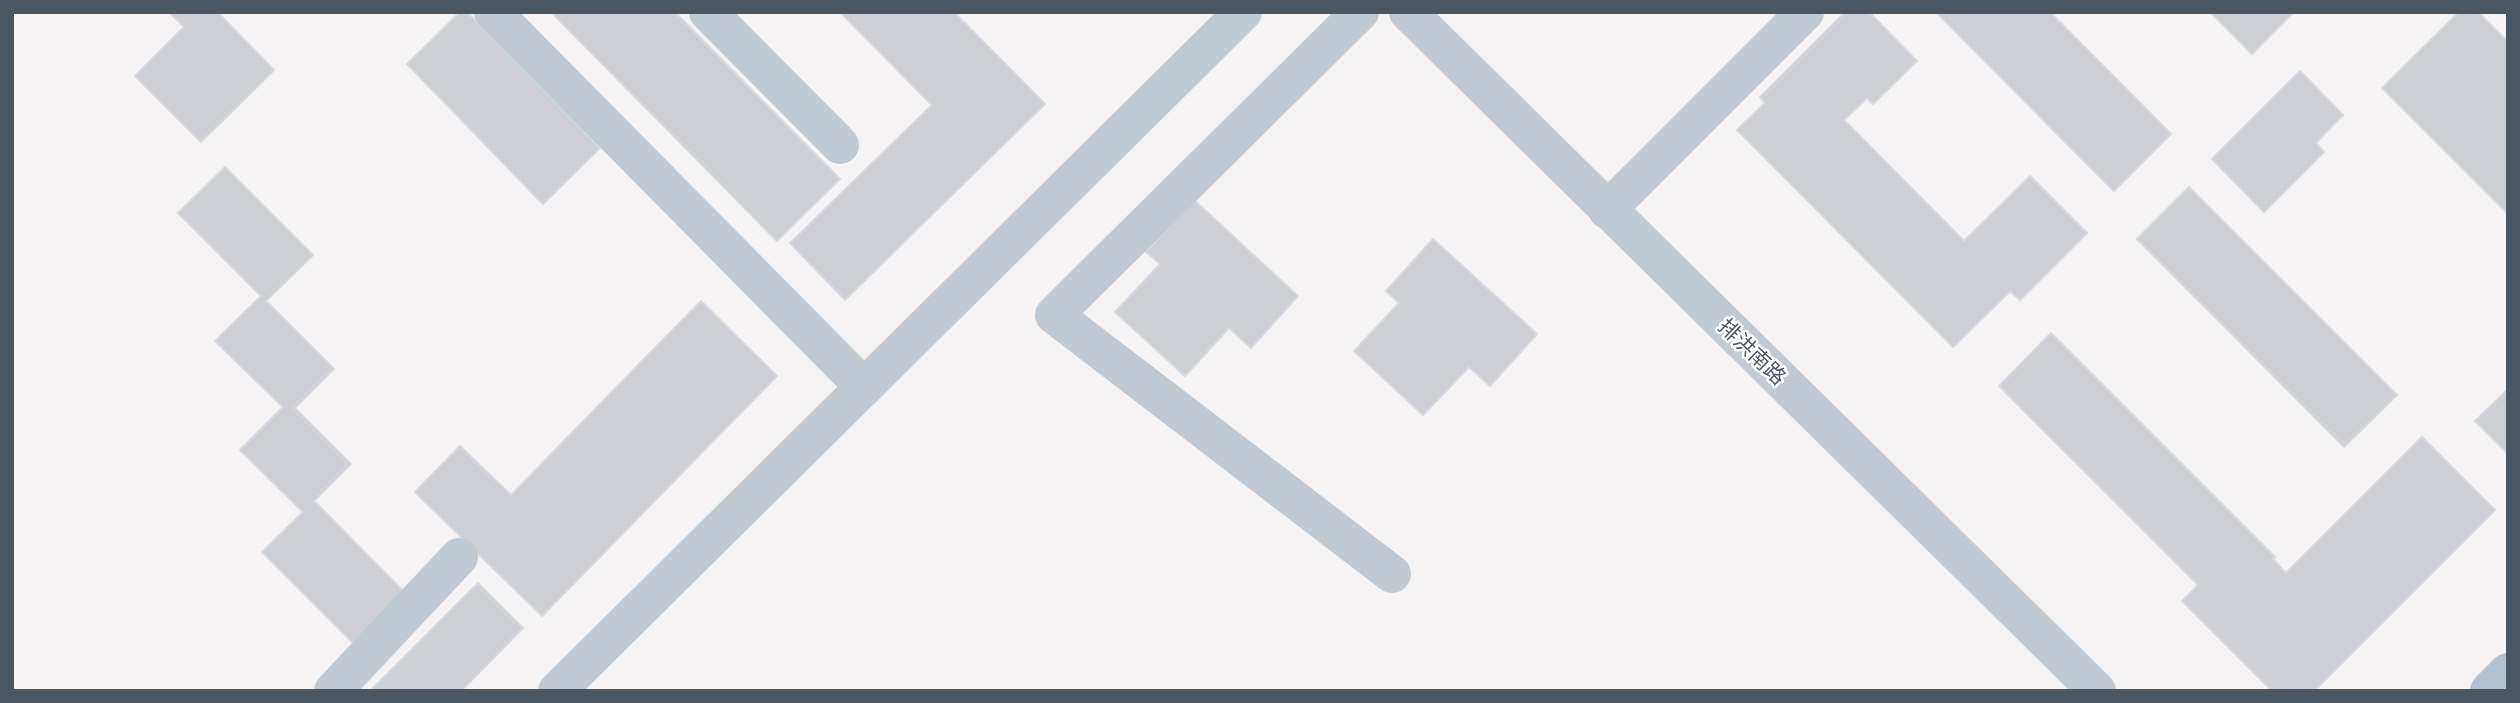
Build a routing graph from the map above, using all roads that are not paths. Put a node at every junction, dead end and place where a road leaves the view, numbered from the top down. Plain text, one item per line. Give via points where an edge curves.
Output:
1 (493, 12) edge
2 (708, 12) edge
3 (1243, 12) edge
4 (1360, 12) edge
5 (1408, 12) edge
6 (1805, 12) edge
7 (840, 145) dead end
8 (1607, 210) junction
9 (864, 387) junction
10 (459, 558) dead end
11 (1392, 574) dead end
12 (2508, 672) edge
13 (333, 691) edge
14 (557, 691) edge
15 (2097, 691) edge
16 (2489, 691) edge

1 - 9 street
2 - 7 street
3 - 9 street
4 - 11 street via 1054,315
5 - 8 street, 排洪南路
6 - 8 street
8 - 15 street, 排洪南路
9 - 14 street
10 - 13 street
12 - 16 main road

